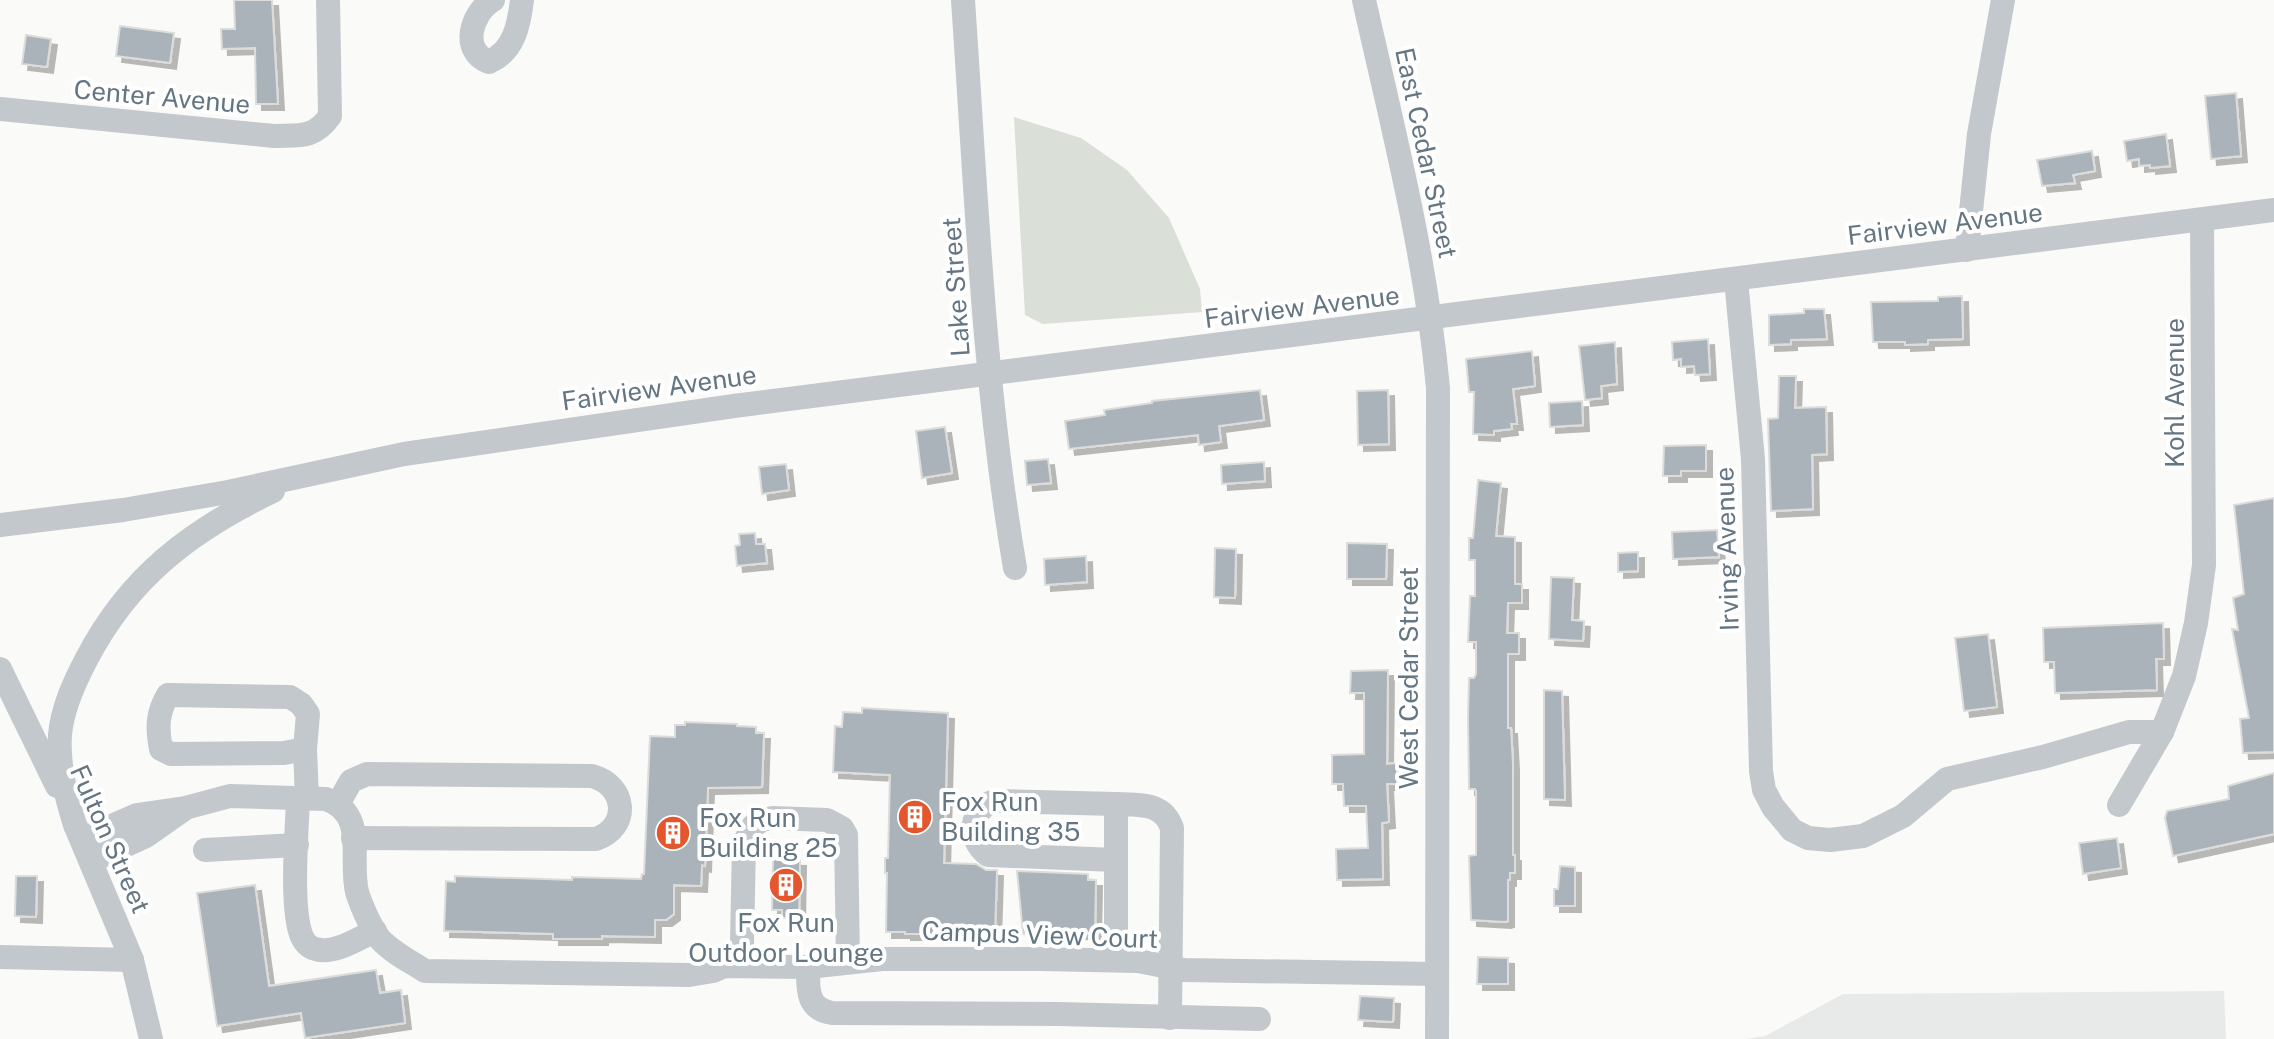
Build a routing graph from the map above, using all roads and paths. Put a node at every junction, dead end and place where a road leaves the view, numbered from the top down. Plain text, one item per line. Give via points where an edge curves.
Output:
1 (328, 0) edge
2 (493, 0) edge
3 (522, 0) edge
4 (963, 0) edge
5 (1364, 0) edge
6 (2003, 0) edge
7 (0, 109) edge
8 (2274, 210) edge
9 (2202, 220) junction
10 (1967, 250) junction
11 (1736, 280) junction
12 (1432, 318) junction
13 (991, 375) junction
14 (339, 466) junction
15 (0, 525) edge
16 (1015, 568) dead end
17 (0, 669) edge
18 (2162, 732) junction
19 (305, 749) junction
20 (303, 799) junction
21 (338, 804) junction
22 (1116, 804) junction
23 (2119, 805) dead end
24 (353, 838) junction
25 (83, 842) junction
26 (297, 845) junction
27 (205, 850) dead end
28 (1116, 860) junction
29 (375, 931) junction
30 (0, 957) edge
31 (132, 960) junction
32 (1116, 960) junction
33 (848, 962) junction
34 (737, 966) junction
35 (1171, 966) junction
36 (808, 967) junction
37 (1436, 974) junction
38 (1170, 1018) junction
39 (1259, 1019) dead end
40 (151, 1039) edge
41 (1437, 1039) edge

1 - 7 street, Center Avenue via 330,116 318,131 274,136
2 - 3 street via 472,26 471,45 489,62 502,56 513,38
4 - 13 street, Lake Street
5 - 12 street, East Cedar Street
6 - 10 street via 1979,134
8 - 9 street, Fairview Avenue
9 - 10 street, Fairview Avenue
9 - 18 street, Kohl Avenue via 2204,565 2184,676
10 - 11 street, Fairview Avenue
11 - 12 street, Fairview Avenue
11 - 18 street, Irving Avenue via 1753,459 1761,771 1764,790 1792,830 1830,840 1863,836 1903,816 1947,779 2129,732
12 - 13 street, Fairview Avenue
12 - 37 street, West Cedar Street via 1438,388
13 - 14 street, Fairview Avenue via 616,422
13 - 16 street, Lake Street
14 - 15 street, Fairview Avenue via 178,501
14 - 25 street, Fairview Avenue via 261,497 196,535 147,574 109,618 76,681 60,734 62,777
17 - 25 street, Fulton Street
18 - 23 street, Kohl Avenue
19 - 19 street via 171,754 161,749 161,706 168,695 290,697 308,714
19 - 20 street
20 - 21 street
20 - 25 street via 230,796 185,808 146,836
20 - 26 street
21 - 24 street, Campus View Court via 352,823
21 - 24 street via 351,781 367,774 592,776 612,786 619,799 616,826 596,839
22 - 28 street
22 - 28 street via 995,801 980,810 974,829 974,839 988,855
22 - 35 street via 1154,807 1169,818
24 - 29 street, Campus View Court via 357,893
25 - 31 street, Fulton Street
26 - 27 street
26 - 29 street via 297,909 308,946 332,949
28 - 32 street
29 - 34 street, Campus View Court via 425,971 689,975
30 - 31 street
31 - 40 street, Fulton Street
32 - 33 street, Campus View Court
32 - 35 street, Campus View Court
33 - 34 street via 846,835 827,820 773,818 753,826 744,843
33 - 36 street, Campus View Court
34 - 36 street, Campus View Court
35 - 37 street, Campus View Court
35 - 38 street
36 - 38 street via 811,1001 832,1013
37 - 41 street, West Cedar Street
38 - 39 street

